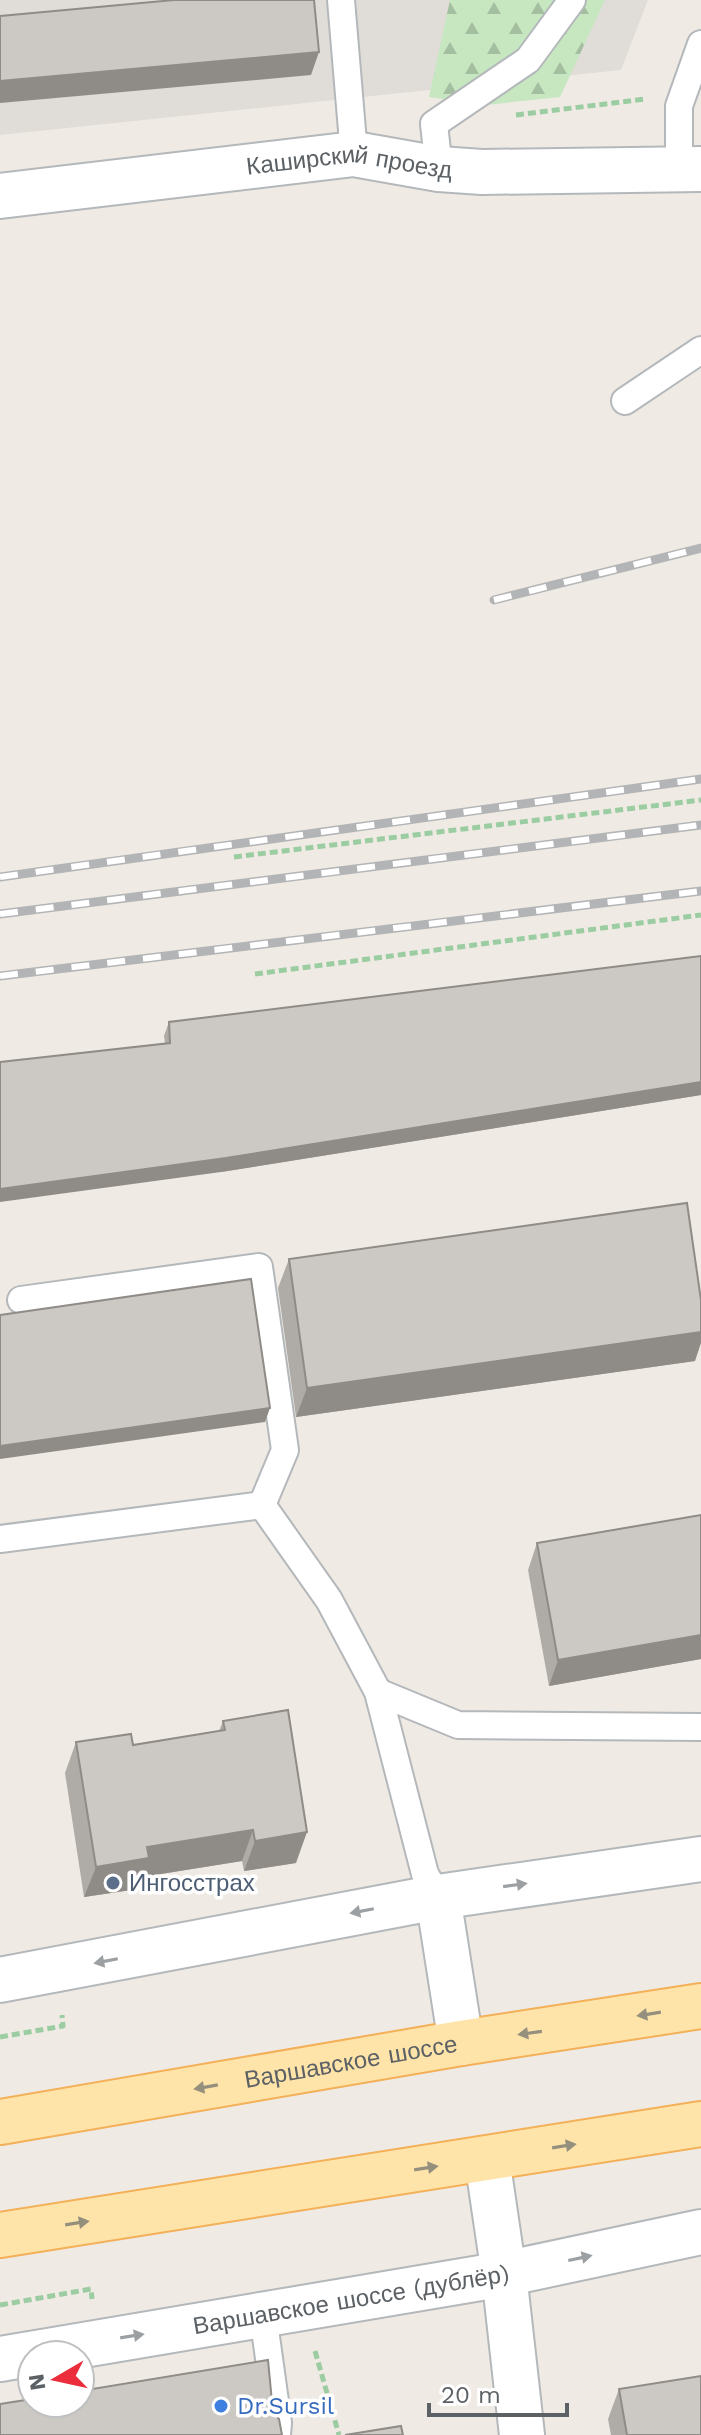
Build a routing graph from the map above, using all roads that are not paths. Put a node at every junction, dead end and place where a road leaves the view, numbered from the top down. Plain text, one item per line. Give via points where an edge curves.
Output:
1 (341, 0) edge
2 (572, 0) edge
3 (701, 44) edge
4 (354, 154) junction
5 (439, 169) junction
6 (690, 169) edge
7 (0, 196) edge
8 (701, 350) edge
9 (625, 401) dead end
10 (21, 1300) dead end
11 (262, 1505) junction
12 (0, 1539) edge
13 (378, 1692) junction
14 (701, 1727) edge
15 (701, 1859) edge
16 (438, 1897) junction
17 (0, 1980) edge
18 (701, 2006) edge
19 (461, 2043) junction
20 (0, 2122) edge
21 (701, 2124) edge
22 (487, 2159) junction
23 (701, 2232) edge
24 (0, 2235) edge
25 (504, 2274) junction
26 (263, 2315) junction
27 (0, 2359) edge
28 (277, 2435) edge
29 (522, 2435) edge

1 - 4 lane
2 - 5 lane via 528,60 434,124
3 - 6 lane via 679,106
4 - 5 street, Каширский проезд
4 - 7 street, Каширский проезд
5 - 6 street, Каширский проезд
8 - 9 lane
10 - 11 lane via 259,1267 285,1450
11 - 12 lane
11 - 13 lane via 329,1600
13 - 14 lane via 458,1725
13 - 16 lane via 425,1874
16 -> 15 street
16 -> 17 street
16 - 19 street
18 -> 19 main road, Варшавское шоссе
19 -> 20 main road, Варшавское шоссе
22 -> 21 main road
24 -> 22 main road
22 - 25 street
25 -> 23 street, Варшавское шоссе (дублёр)
25 - 26 street, Варшавское шоссе (дублёр)
25 - 29 street
27 -> 26 street, Варшавское шоссе (дублёр)
26 - 28 lane

